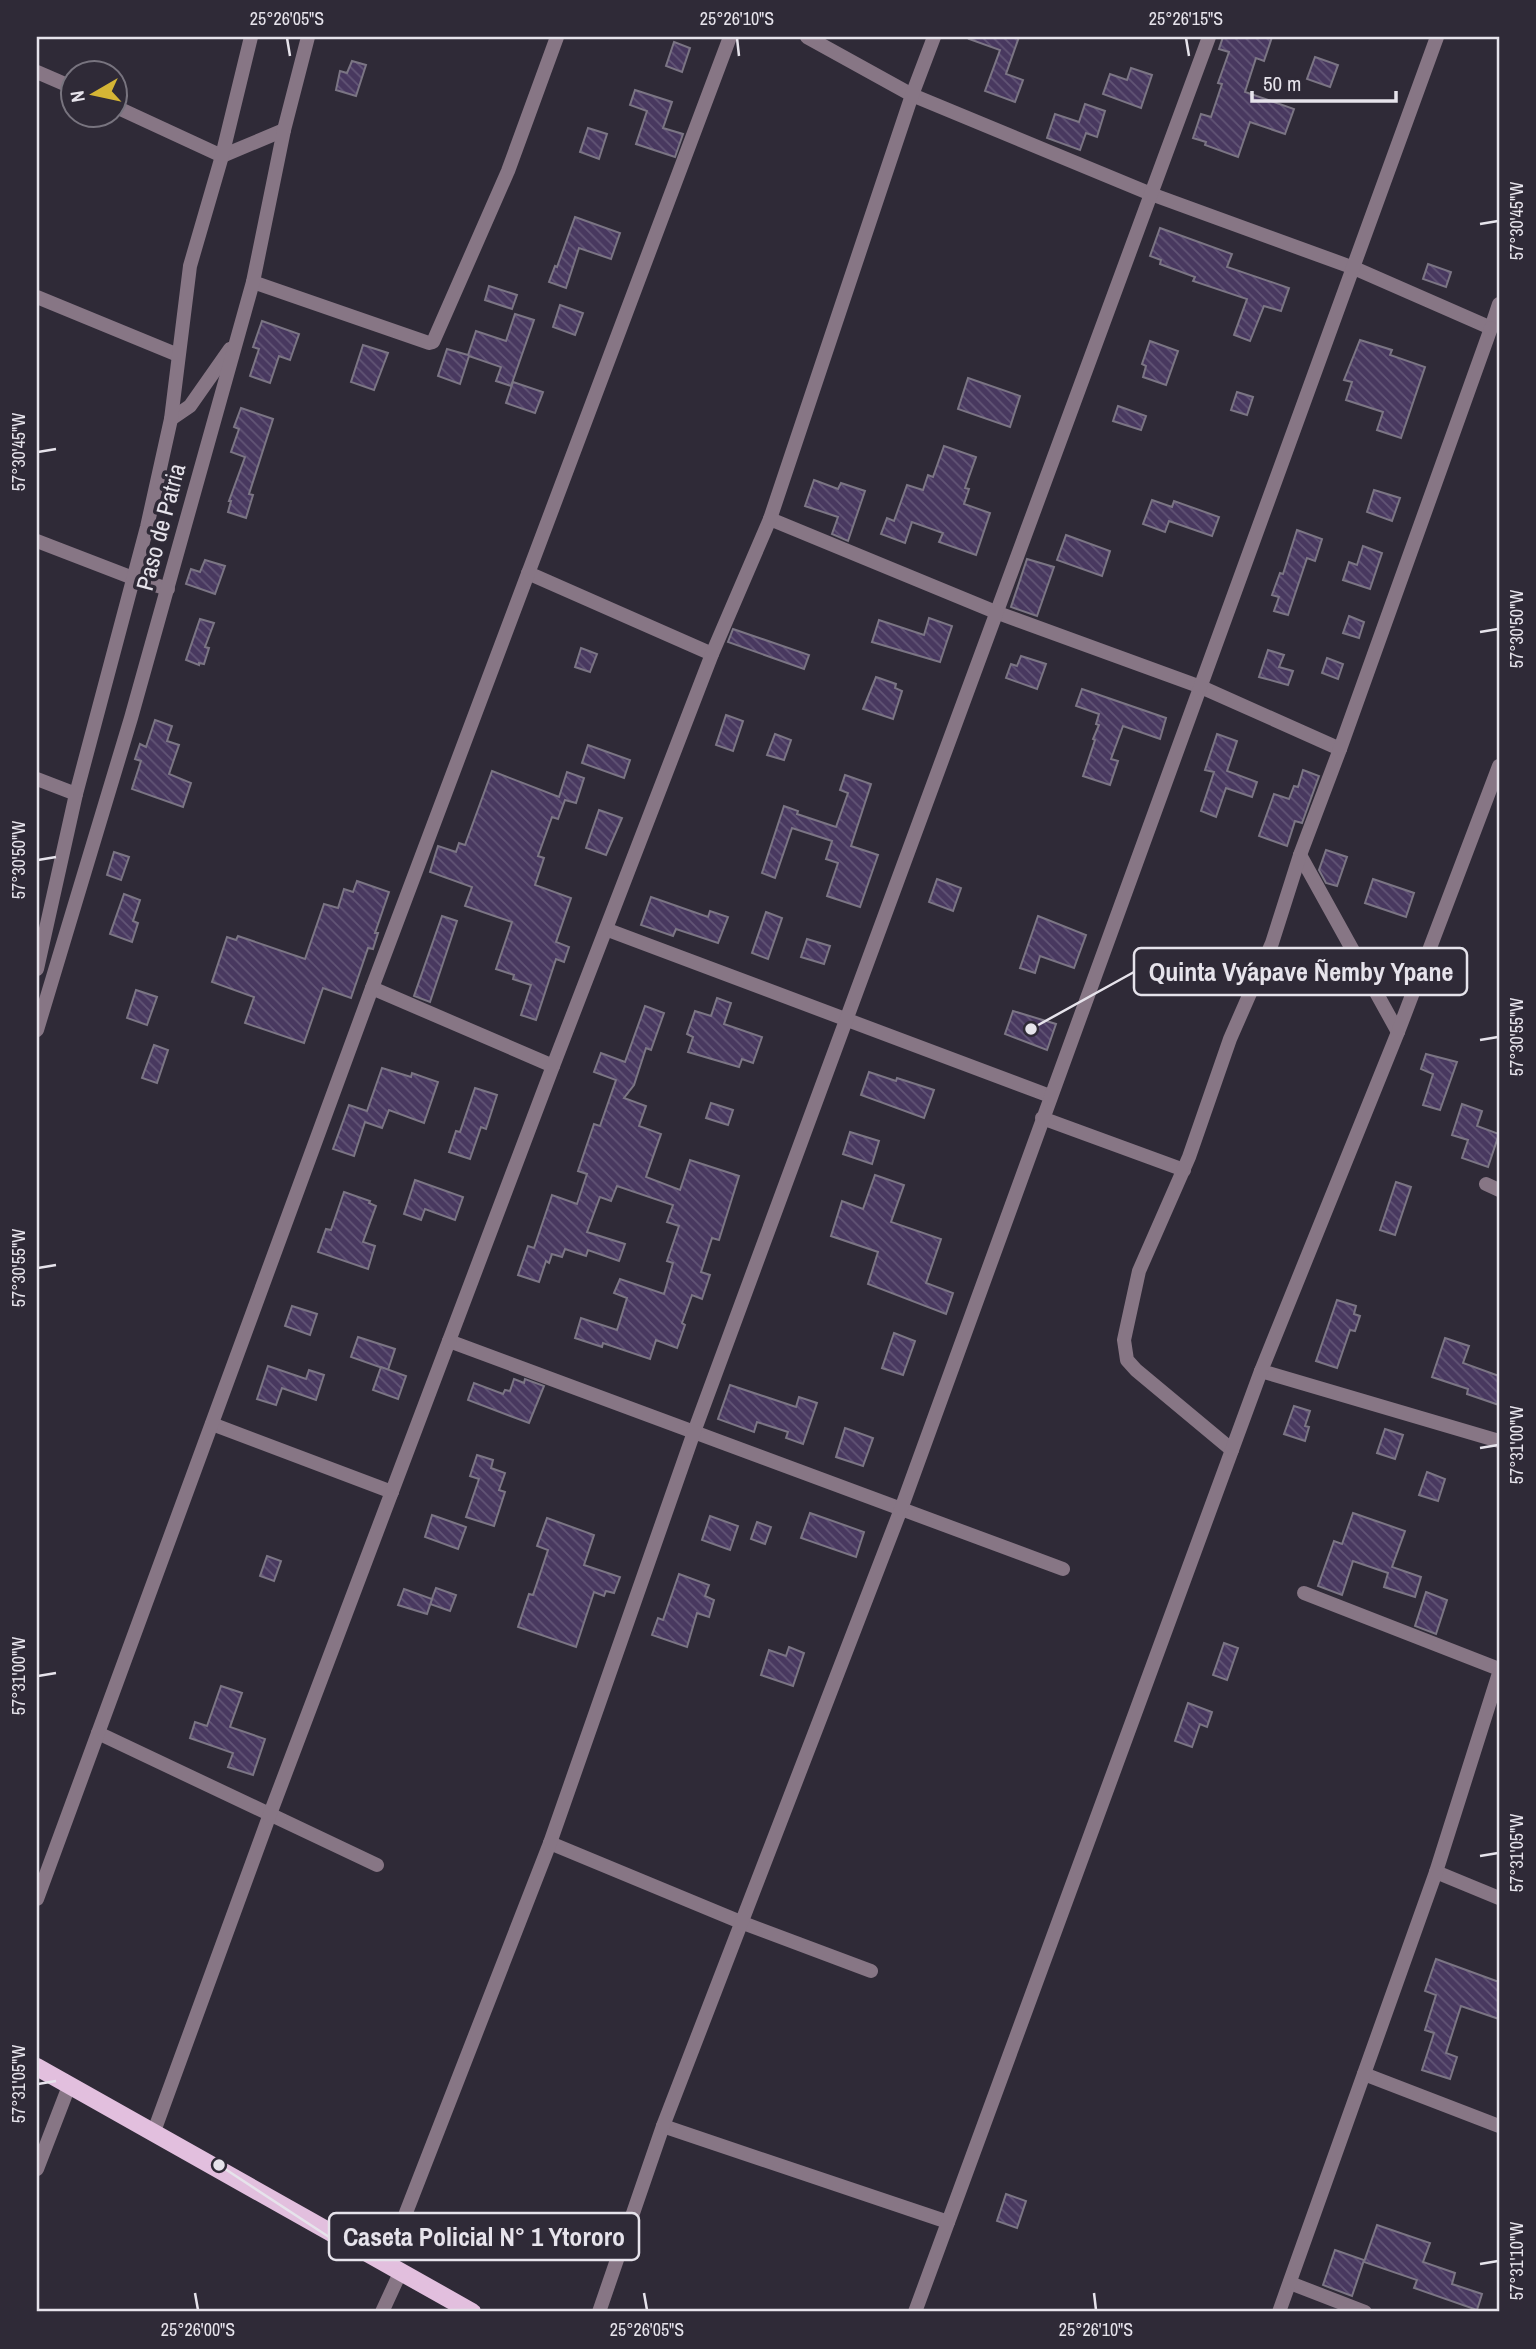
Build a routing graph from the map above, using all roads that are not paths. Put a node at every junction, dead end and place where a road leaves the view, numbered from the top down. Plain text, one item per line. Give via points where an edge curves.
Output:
1 (251, 37) edge
2 (308, 37) edge
3 (557, 37) edge
4 (730, 37) edge
5 (807, 37) edge
6 (934, 37) edge
7 (1209, 37) edge
8 (1437, 37) edge
9 (37, 72) edge
10 (60, 82) edge
11 (912, 95) junction
12 (130, 113) edge
13 (284, 130) junction
14 (222, 156) junction
15 (1151, 194) junction
16 (1354, 268) junction
17 (253, 282) junction
18 (37, 297) edge
19 (1499, 304) edge
20 (1491, 328) junction
21 (235, 342) junction
22 (178, 355) junction
23 (171, 419) junction
24 (770, 519) junction
25 (37, 541) edge
26 (528, 573) junction
27 (133, 578) junction
28 (168, 589) junction
29 (998, 613) junction
30 (712, 654) junction
31 (1200, 687) junction
32 (1340, 749) junction
33 (1499, 766) edge
34 (37, 779) edge
35 (76, 794) junction
36 (1300, 855) junction
37 (608, 930) junction
38 (37, 968) edge
39 (372, 988) junction
40 (37, 1003) edge
41 (845, 1021) junction
42 (38, 1027) edge
43 (1398, 1032) junction
44 (554, 1066) junction
45 (1050, 1096) junction
46 (1042, 1118) junction
47 (1184, 1170) junction
48 (449, 1341) junction
49 (1261, 1371) junction
50 (212, 1424) junction
51 (694, 1432) junction
52 (1499, 1441) edge
53 (1232, 1450) junction
54 (392, 1492) junction
55 (901, 1509) junction
56 (1063, 1569) dead end
57 (1304, 1593) dead end
58 (1499, 1671) edge
59 (98, 1733) junction
60 (270, 1814) junction
61 (550, 1843) junction
62 (377, 1865) dead end
63 (1436, 1872) junction
64 (1499, 1898) edge
65 (37, 1899) edge
66 (743, 1923) junction
67 (871, 1971) dead end
68 (37, 2067) edge
69 (1364, 2074) junction
70 (69, 2086) junction
71 (663, 2126) junction
72 (1499, 2126) edge
73 (153, 2134) junction
74 (37, 2169) edge
75 (948, 2222) junction
76 (393, 2269) junction
77 (1290, 2283) junction
78 (382, 2312) edge
79 (472, 2312) edge
80 (599, 2312) edge
81 (915, 2312) edge
82 (1279, 2312) edge
83 (1365, 2312) edge

1 - 14 street, Paso de Patria
2 - 13 street, Paso de Patria
3 - 17 street via 508,171 433,342
4 - 26 street
5 - 11 street
6 - 11 street
7 - 15 street
8 - 16 street
9 - 10 street
11 - 15 street
11 - 24 street
12 - 14 street
13 - 14 street
13 - 17 street, Paso de Patria
14 - 22 street, Paso de Patria via 190,266
15 - 16 street
15 - 29 street
16 - 20 street
16 - 31 street
17 - 21 street, Paso de Patria
18 - 22 street
19 - 20 street
20 - 32 street
21 - 23 street via 190,406
21 - 28 street, Paso de Patria
22 - 23 street, Paso de Patria
23 - 27 street, Paso de Patria
24 - 29 street
24 - 30 street
25 - 27 street
26 - 30 street
26 - 39 street
27 - 28 street
27 - 35 street, Paso de Patria
28 - 42 street, Paso de Patria
29 - 31 street
29 - 41 street
30 - 37 street
31 - 32 street
31 - 45 street
32 - 36 street
33 - 43 street
34 - 35 street
35 - 38 street, Paso de Patria
36 - 43 street
36 - 47 street via 1272,943 1230,1039
37 - 41 street
37 - 44 street
39 - 44 street
39 - 50 street
40 - 42 street, Paso de Patria
41 - 45 street
41 - 51 street
43 - 49 street
44 - 48 street
45 - 46 street
46 - 47 street
46 - 55 street
47 - 53 street via 1139,1270 1124,1340 1127,1360
48 - 51 street
48 - 54 street
49 - 52 street
49 - 53 street
50 - 54 street
50 - 59 street
51 - 55 street
51 - 61 street
53 - 75 street
54 - 60 street
55 - 56 street
55 - 66 street
57 - 58 street
58 - 63 street
59 - 60 street
59 - 65 street
60 - 62 street
60 - 73 street
61 - 66 street
61 - 76 street
63 - 64 street
63 - 69 street
66 - 67 street
66 - 71 street
68 - 70 main road
69 - 72 street
69 - 77 street
70 - 73 main road
70 - 74 street
71 - 75 street
71 - 80 street
73 - 76 main road
75 - 81 street
76 - 78 street
76 - 79 main road
77 - 82 street
77 - 83 street

